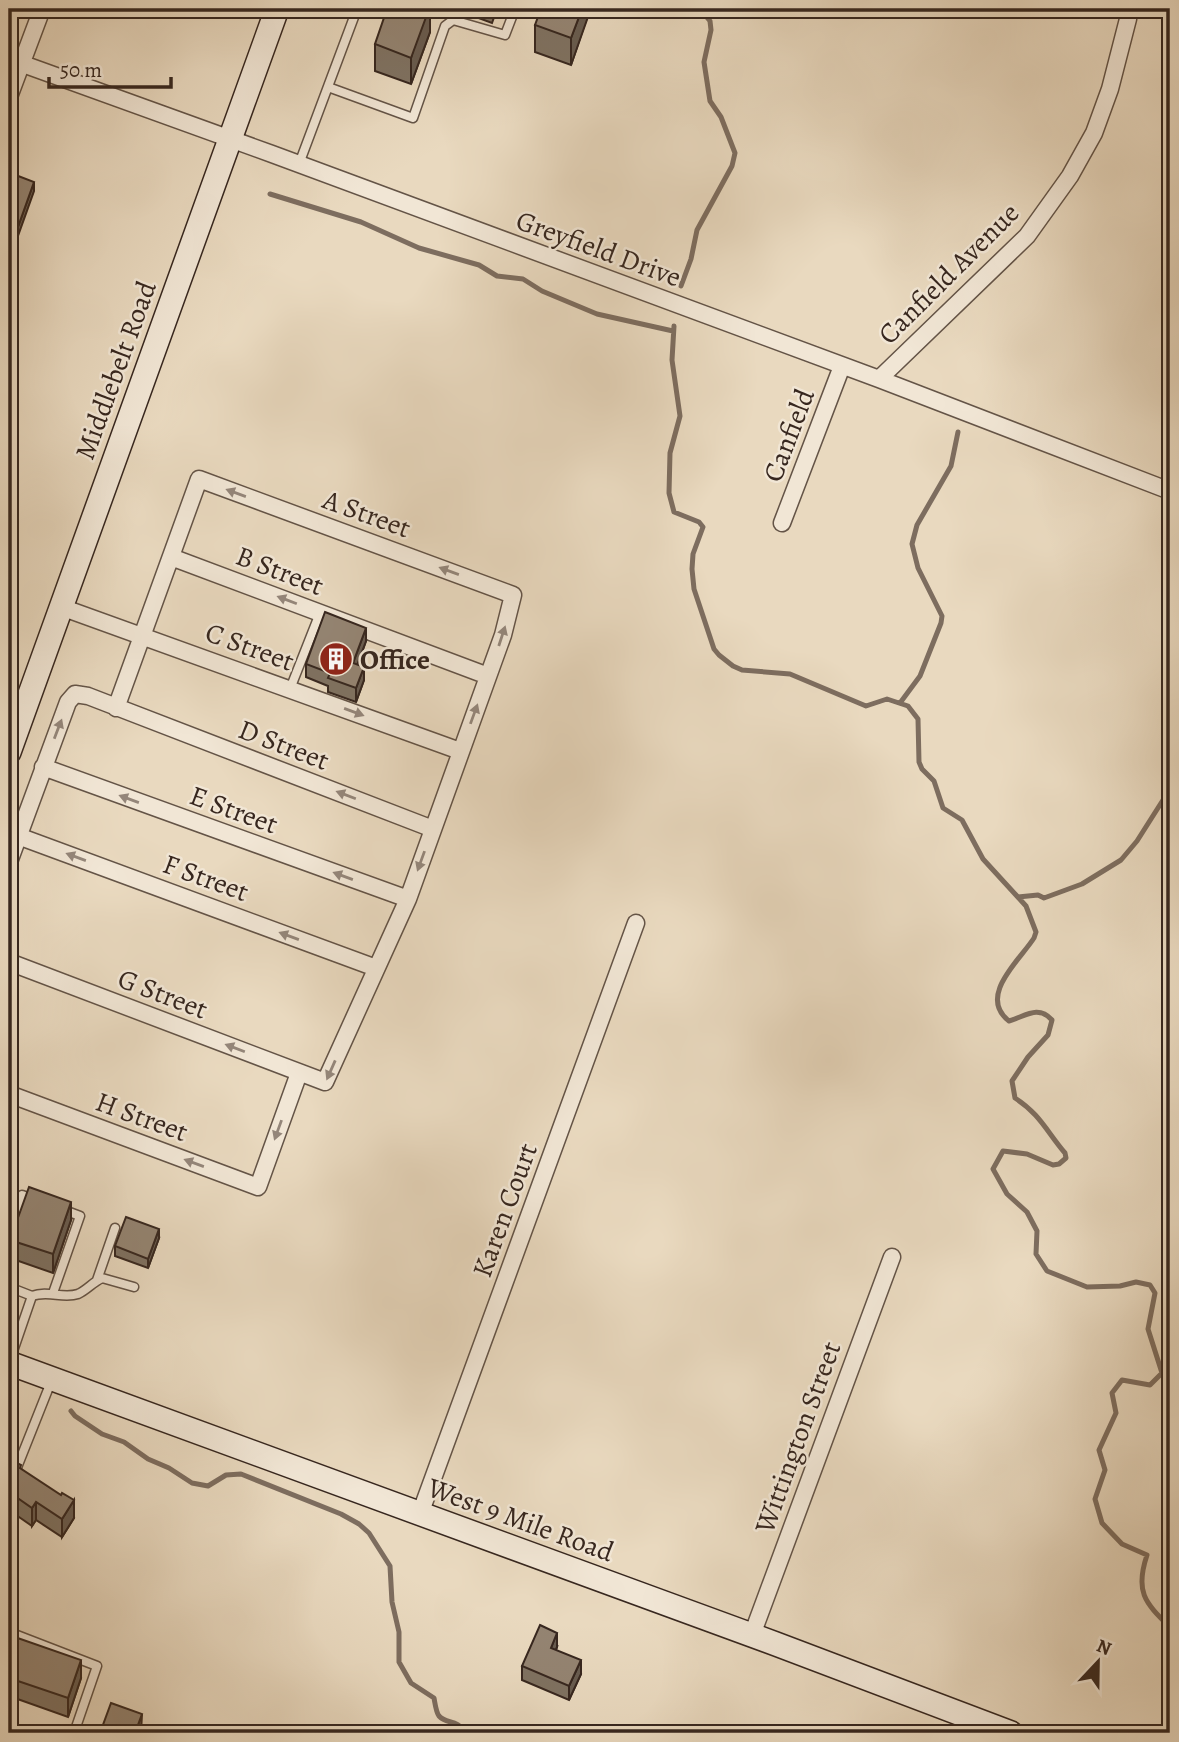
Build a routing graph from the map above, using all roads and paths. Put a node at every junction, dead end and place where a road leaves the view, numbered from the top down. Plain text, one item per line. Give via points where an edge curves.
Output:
1 (42, 9) edge
2 (277, 9) edge
3 (357, 9) edge
4 (457, 9) edge
5 (515, 9) edge
6 (1129, 9) edge
7 (453, 20) junction
8 (15, 61) edge
9 (328, 87) junction
10 (9, 97) edge
11 (230, 138) junction
12 (299, 164) junction
13 (842, 366) junction
14 (879, 379) junction
15 (1170, 491) edge
16 (782, 523) dead end
17 (171, 557) junction
18 (61, 607) junction
19 (320, 613) junction
20 (143, 635) junction
21 (488, 676) junction
22 (290, 689) junction
23 (117, 708) junction
24 (460, 751) junction
25 (9, 752) edge
26 (43, 767) junction
27 (433, 829) junction
28 (18, 836) junction
29 (9, 862) edge
30 (408, 899) junction
31 (636, 923) dead end
32 (9, 962) edge
33 (376, 968) junction
34 (299, 1073) junction
35 (9, 1094) edge
36 (9, 1180) edge
37 (9, 1186) edge
38 (46, 1203) edge
39 (57, 1208) edge
40 (115, 1228) dead end
41 (9, 1232) edge
42 (892, 1257) dead end
43 (97, 1280) junction
44 (134, 1286) dead end
45 (9, 1287) edge
46 (53, 1293) junction
47 (32, 1296) junction
48 (9, 1362) edge
49 (52, 1379) junction
50 (16, 1470) edge
51 (420, 1514) junction
52 (9, 1632) edge
53 (752, 1635) junction
54 (74, 1733) edge
55 (1012, 1733) edge

1 - 8 street
2 - 11 street, Middlebelt Road
3 - 9 lane
4 - 7 lane
5 - 7 lane via 505,35
6 - 14 street, Canfield Avenue via 1110,89 1094,133 1070,176 1027,236
7 - 9 lane via 445,26 413,118
8 - 10 street
8 - 11 street, Greyfield Drive
9 - 12 lane
11 - 12 street, Greyfield Drive
11 - 18 street, Middlebelt Road
12 - 13 street, Greyfield Drive
13 - 14 street, Greyfield Drive
13 - 16 street, Canfield
14 - 15 street, Greyfield Drive
19 -> 17 street, B Street
17 - 20 street, A Street
21 -> 17 street, A Street via 513,595 199,479
18 - 20 street, C Street
18 - 25 street, Middlebelt Road
19 - 21 street, B Street
19 - 22 lane
20 - 22 street, C Street
20 - 23 street, A Street
24 -> 21 street
22 -> 24 street, C Street
26 -> 23 street, D Street via 75,694
27 -> 23 street, D Street
24 - 27 street
26 - 28 street
30 -> 26 street, E Street
27 -> 30 street
28 - 29 street
33 -> 28 street, F Street
30 - 33 street
31 - 51 street, Karen Court
34 -> 32 street, G Street
33 -> 34 street, G Street via 325,1082
34 -> 35 street, H Street via 258,1187
36 - 37 lane
38 - 41 lane via 22,1195
39 - 46 lane via 80,1216
40 - 43 lane
42 - 53 street, Wittington Street
43 - 44 lane via 107,1278
43 - 46 lane via 77,1294
45 - 47 lane
46 - 47 lane
47 - 48 lane
48 - 49 street, West 9 Mile Road
49 - 50 lane
49 - 51 street, West 9 Mile Road
51 - 53 street, West 9 Mile Road
52 - 54 lane via 97,1666
53 - 55 street, West 9 Mile Road

